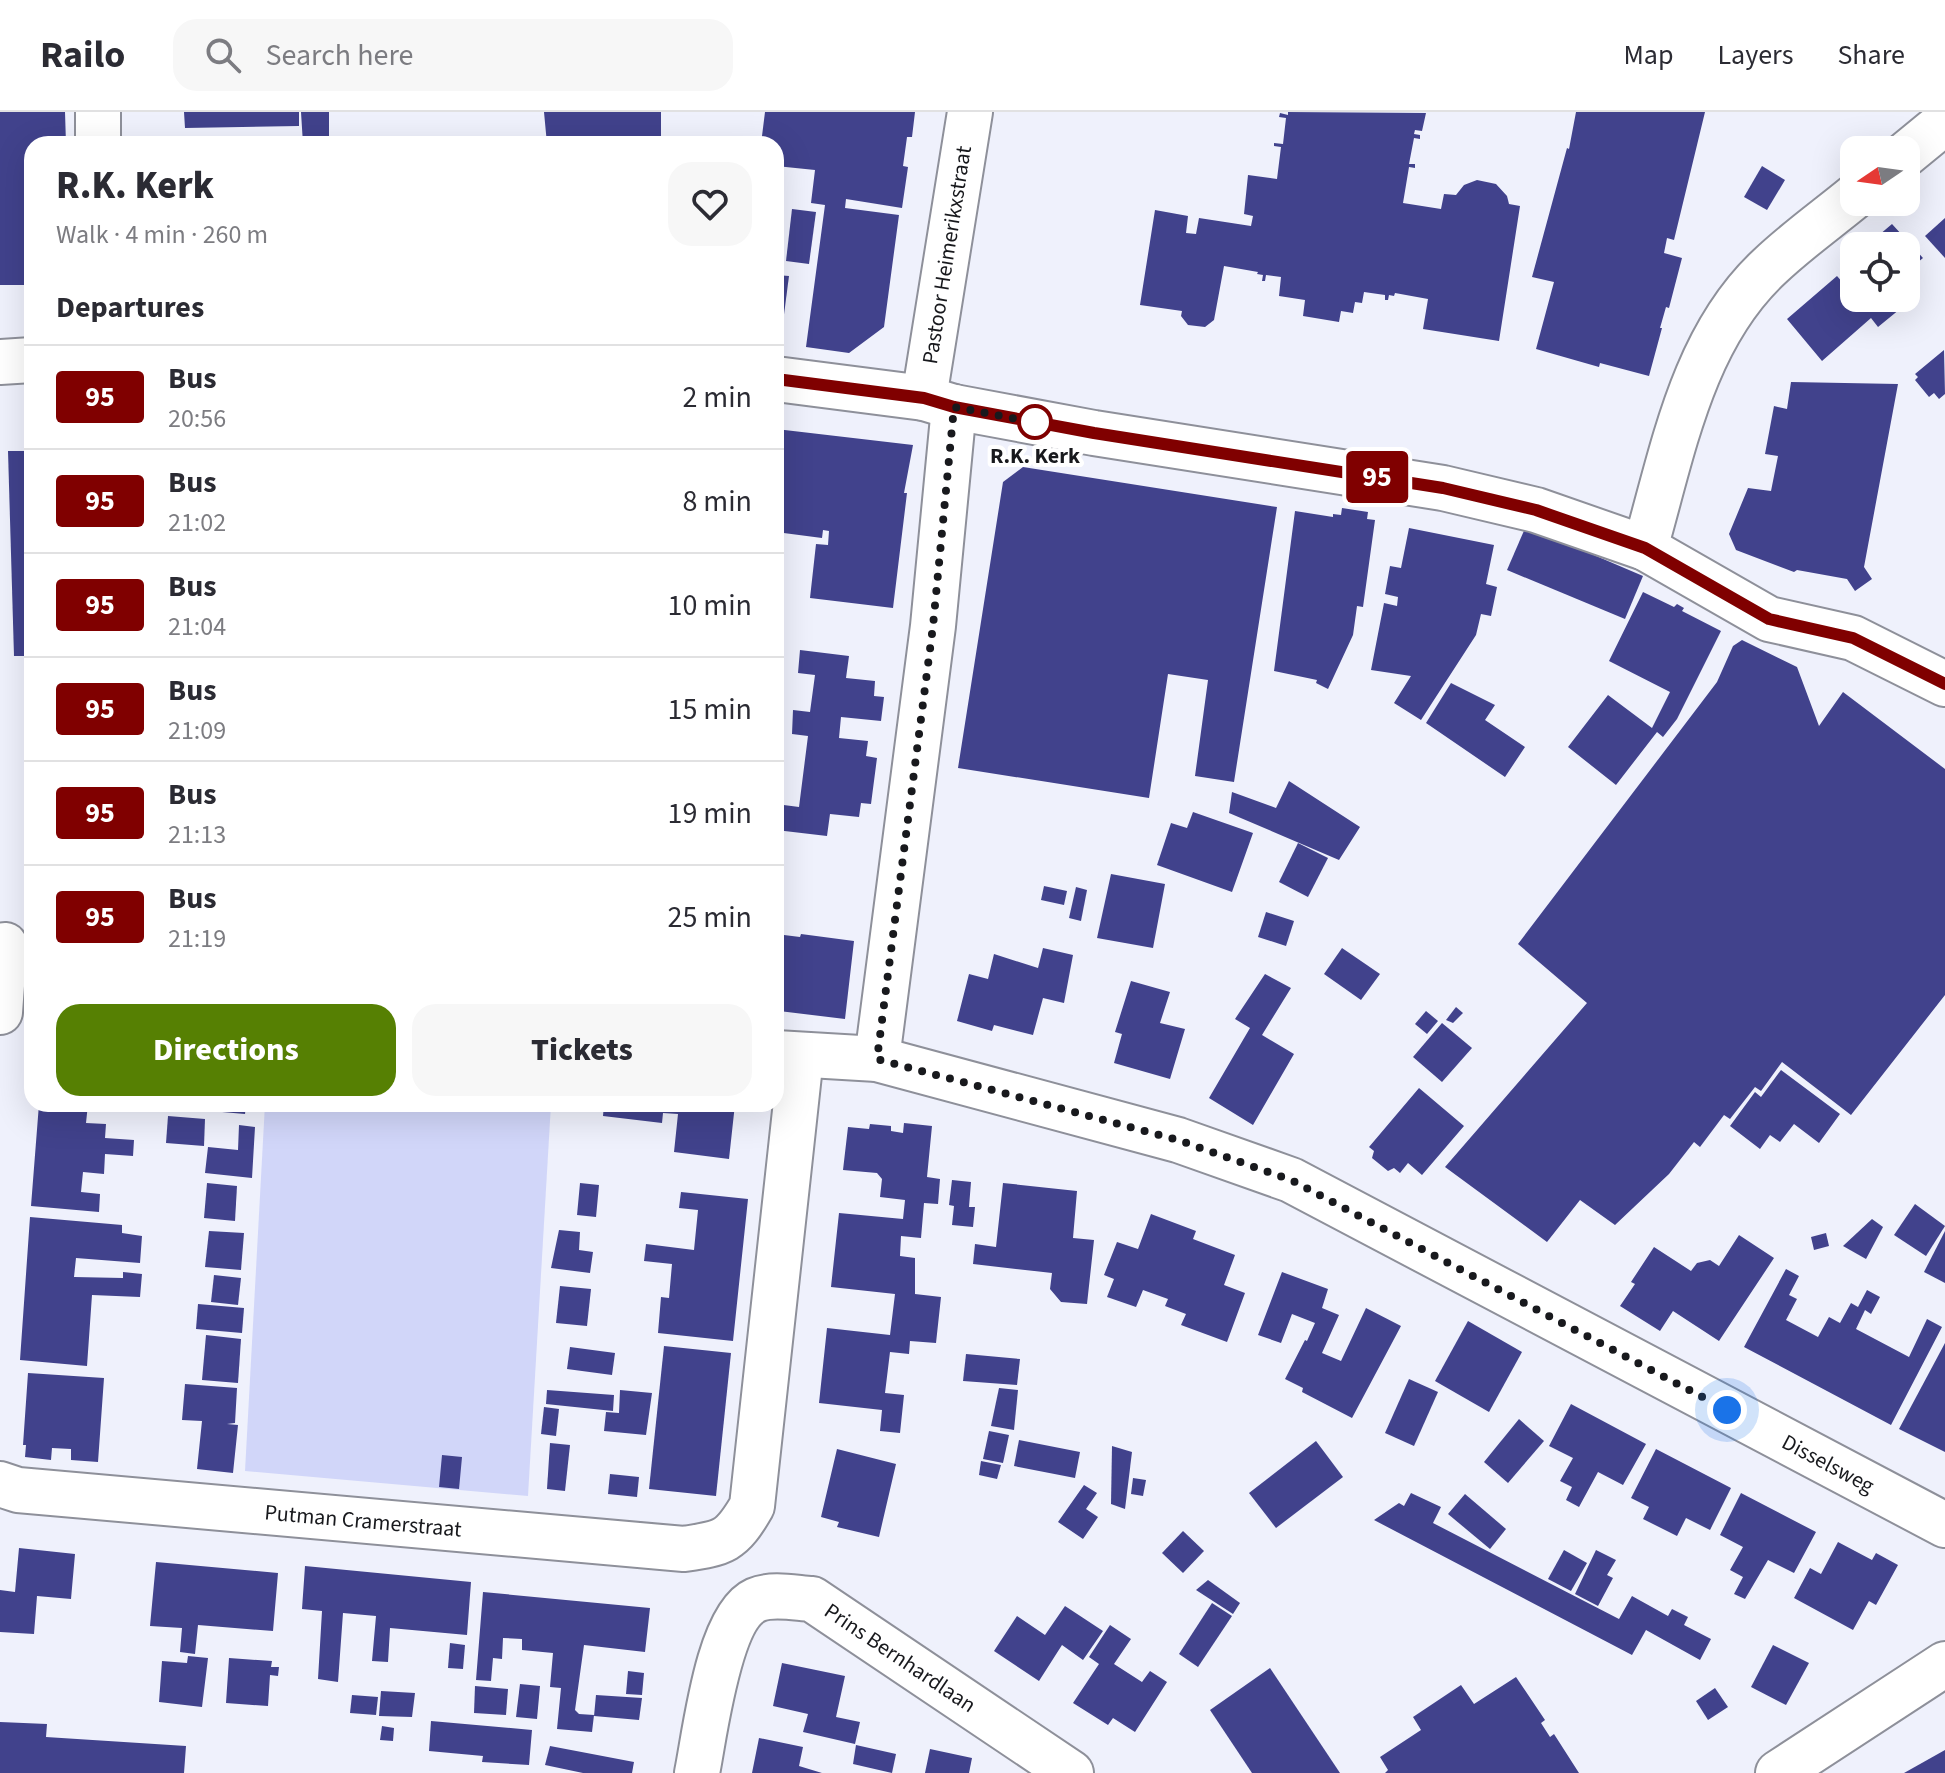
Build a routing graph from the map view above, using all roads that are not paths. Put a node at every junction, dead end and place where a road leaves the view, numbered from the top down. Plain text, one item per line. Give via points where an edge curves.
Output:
1 (98, 112) edge
2 (970, 112) edge
3 (1945, 122) edge
4 (98, 136) edge
5 (1920, 143) edge
6 (1840, 208) edge
7 (24, 360) edge
8 (0, 362) edge
9 (784, 380) edge
10 (939, 403) junction
11 (1645, 548) junction
12 (1945, 684) edge
13 (12, 945) edge
14 (0, 1012) edge
15 (788, 1055) edge
16 (877, 1059) junction
17 (784, 1105) edge
18 (783, 1112) edge
19 (0, 1484) edge
20 (1945, 1525) edge
21 (1945, 1664) edge
22 (697, 1773) edge
23 (1071, 1773) edge
24 (1778, 1773) edge

1 - 4 street
2 - 10 street, Pastoor Heimerikxstraat
3 - 5 street
6 - 11 street via 1767,268 1727,318 1691,385
7 - 8 street
9 - 10 street
10 - 11 street via 1443,488 1536,510
10 - 16 street, Pastoor Heimerikxstraat via 933,626
11 - 12 street via 1769,619 1853,638
13 - 14 street
15 - 16 street, Disselsweg
15 - 17 street, Putman Cramerstraat
16 - 20 street, Disselsweg via 1178,1140 1291,1180
18 - 19 street, Putman Cramerstraat via 752,1506 737,1530 718,1544 684,1549 18,1490
21 - 24 street
22 - 23 street, Prins Bernhardlaan via 733,1622 755,1600 783,1597 812,1599

